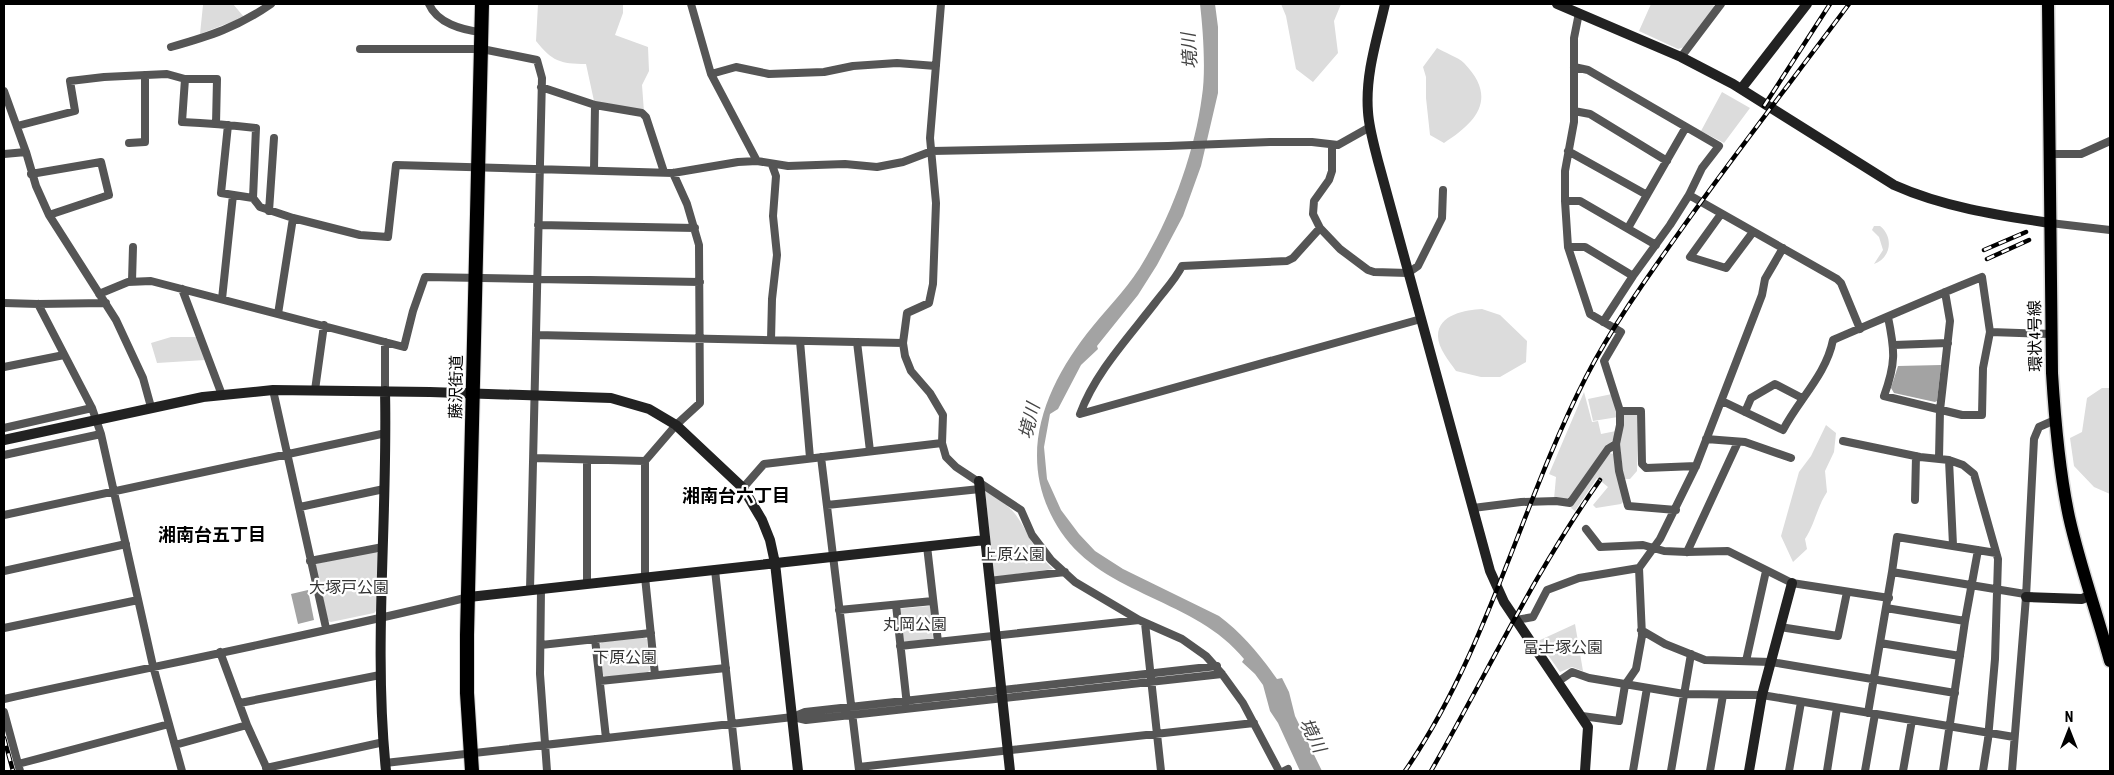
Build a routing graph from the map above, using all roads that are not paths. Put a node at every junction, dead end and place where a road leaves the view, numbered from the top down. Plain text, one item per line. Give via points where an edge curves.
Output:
1 (271, 4) edge
2 (429, 4) edge
3 (482, 4) edge
4 (691, 4) edge
5 (941, 4) edge
6 (1385, 4) edge
7 (1557, 4) edge
8 (1721, 4) edge
9 (1807, 4) edge
10 (2048, 4) edge
11 (1579, 13) junction
12 (481, 32) junction
13 (171, 46) dead end
14 (360, 49) dead end
15 (482, 49) junction
16 (1681, 57) junction
17 (936, 66) junction
18 (1574, 67) junction
19 (711, 74) junction
20 (145, 75) junction
21 (184, 79) junction
22 (542, 87) junction
23 (1741, 89) junction
24 (4, 91) edge
25 (595, 105) junction
26 (1574, 111) junction
27 (216, 124) junction
28 (228, 125) junction
29 (17, 126) junction
30 (1370, 127) junction
31 (1686, 127) junction
32 (274, 138) dead end
33 (2110, 141) edge
34 (129, 143) dead end
35 (1332, 145) junction
36 (932, 151) junction
37 (1568, 151) junction
38 (26, 152) junction
39 (4, 154) edge
40 (2049, 154) junction
41 (1667, 160) junction
42 (757, 161) junction
43 (772, 165) junction
44 (478, 168) junction
45 (539, 169) junction
46 (594, 170) junction
47 (668, 172) junction
48 (31, 174) junction
49 (1443, 190) dead end
50 (1647, 195) junction
51 (1689, 195) junction
52 (233, 196) junction
53 (253, 198) junction
54 (1565, 201) junction
55 (269, 211) junction
56 (1721, 214) junction
57 (49, 215) junction
58 (293, 218) junction
59 (2050, 223) junction
60 (538, 225) junction
61 (695, 228) junction
62 (1320, 228) junction
63 (1628, 228) junction
64 (2110, 230) edge
65 (1753, 232) junction
66 (1656, 245) junction
67 (133, 247) dead end
68 (1568, 247) junction
69 (1783, 248) junction
70 (1408, 273) junction
71 (1633, 276) junction
72 (476, 279) junction
73 (537, 279) junction
74 (132, 282) junction
75 (700, 282) junction
76 (182, 289) junction
77 (1945, 292) junction
78 (99, 294) junction
79 (222, 300) junction
80 (4, 303) edge
81 (106, 303) junction
82 (38, 304) junction
83 (278, 314) junction
84 (1888, 317) junction
85 (1421, 319) junction
86 (1603, 322) junction
87 (324, 326) junction
88 (1860, 329) junction
89 (1990, 332) junction
90 (2051, 334) junction
91 (536, 335) junction
92 (701, 338) junction
93 (771, 340) junction
94 (800, 341) junction
95 (385, 342) junction
96 (858, 342) junction
97 (903, 343) junction
98 (1948, 343) junction
99 (1894, 345) junction
100 (64, 355) junction
101 (4, 367) edge
102 (273, 390) junction
103 (315, 390) junction
104 (385, 391) junction
105 (474, 394) junction
106 (222, 395) junction
107 (534, 395) junction
108 (1802, 398) junction
109 (1722, 401) junction
110 (151, 407) junction
111 (92, 408) junction
112 (1620, 410) junction
113 (1940, 410) junction
114 (1745, 412) junction
115 (96, 420) junction
116 (2054, 420) junction
117 (676, 425) junction
118 (4, 428) edge
119 (386, 432) junction
120 (101, 434) junction
121 (4, 440) edge
122 (1706, 440) junction
123 (1843, 441) dead end
124 (1738, 442) junction
125 (942, 443) junction
126 (1616, 444) junction
127 (870, 452) junction
128 (287, 454) junction
129 (4, 455) edge
130 (1916, 456) junction
131 (821, 457) junction
132 (534, 458) junction
133 (810, 458) junction
134 (1792, 458) dead end
135 (1939, 458) junction
136 (587, 460) junction
137 (644, 460) junction
138 (1948, 460) junction
139 (1696, 466) junction
140 (980, 485) junction
141 (743, 488) junction
142 (384, 489) junction
143 (115, 491) junction
144 (1915, 500) dead end
145 (827, 505) junction
146 (300, 507) junction
147 (1472, 508) junction
148 (1676, 510) junction
149 (4, 515) edge
150 (1586, 530) dead end
151 (985, 540) junction
152 (126, 544) junction
153 (927, 546) junction
154 (1953, 546) junction
155 (383, 547) junction
156 (1654, 548) junction
157 (1978, 550) junction
158 (1688, 552) junction
159 (1996, 553) junction
160 (833, 557) junction
161 (310, 561) junction
162 (775, 563) junction
163 (1639, 568) junction
164 (715, 570) junction
165 (1766, 570) junction
166 (4, 571) edge
167 (1065, 572) junction
168 (1892, 572) junction
169 (645, 577) junction
170 (989, 581) junction
171 (1792, 583) junction
172 (587, 584) junction
173 (1972, 585) junction
174 (541, 589) junction
175 (1996, 589) junction
176 (530, 590) junction
177 (1847, 592) junction
178 (2091, 595) junction
179 (2025, 596) junction
180 (469, 597) junction
181 (1888, 598) junction
182 (138, 600) junction
183 (934, 601) junction
184 (896, 605) junction
185 (1886, 608) junction
186 (839, 610) junction
187 (381, 618) junction
188 (1516, 620) junction
189 (1142, 621) junction
190 (1965, 621) junction
191 (1780, 627) junction
192 (4, 628) edge
193 (326, 628) junction
194 (1641, 630) junction
195 (651, 633) junction
196 (995, 636) junction
197 (595, 639) junction
198 (938, 642) junction
199 (1880, 643) junction
200 (541, 645) junction
201 (900, 646) junction
202 (220, 652) junction
203 (2109, 652) edge
204 (1691, 654) junction
205 (1960, 656) junction
206 (1746, 662) junction
207 (1771, 662) junction
208 (153, 666) junction
209 (1217, 666) junction
210 (726, 668) junction
211 (1222, 674) junction
212 (380, 675) junction
213 (655, 675) junction
214 (1151, 678) junction
215 (1873, 679) junction
216 (600, 681) junction
217 (1559, 681) junction
218 (1625, 685) junction
219 (1646, 688) junction
220 (1955, 693) junction
221 (1002, 694) junction
222 (1684, 694) junction
223 (1723, 695) junction
224 (1762, 695) junction
225 (4, 699) edge
226 (1801, 702) junction
227 (240, 704) junction
228 (907, 705) junction
229 (852, 706) junction
230 (1837, 708) junction
231 (4, 712) edge
232 (1871, 713) junction
233 (853, 715) junction
234 (1582, 716) junction
235 (793, 717) junction
236 (1912, 720) junction
237 (1254, 723) junction
238 (169, 724) junction
239 (732, 724) junction
240 (247, 725) junction
241 (1950, 726) junction
242 (1988, 733) junction
243 (1157, 734) junction
244 (2014, 737) junction
245 (606, 738) junction
246 (384, 742) junction
247 (175, 745) junction
248 (544, 745) junction
249 (1008, 750) junction
250 (471, 753) junction
251 (19, 767) edge
252 (386, 767) edge
253 (859, 769) edge
254 (267, 770) edge
255 (182, 771) edge
256 (472, 771) edge
257 (546, 771) edge
258 (737, 771) edge
259 (798, 771) edge
260 (1010, 771) edge
261 (1161, 771) edge
262 (1279, 771) edge
263 (1585, 771) edge
264 (1633, 771) edge
265 (1672, 771) edge
266 (1710, 771) edge
267 (1749, 771) edge
268 (1789, 771) edge
269 (1827, 771) edge
270 (1865, 771) edge
271 (1904, 771) edge
272 (1943, 771) edge
273 (1983, 771) edge
274 (2012, 771) edge

1 - 13 street via 250,19 223,31
2 - 12 street via 446,22
3 - 12 highway, 藤沢街道
4 - 19 street
5 - 17 street
6 - 30 street via 1369,76
7 - 11 street
8 - 16 street
9 - 23 street
10 - 40 main road, 環状4号線
11 - 16 street
11 - 18 street via 1574,38
12 - 15 highway, 藤沢街道
14 - 15 street
15 - 22 street via 537,60
15 - 44 highway, 藤沢街道
16 - 23 street
17 - 19 street via 896,62 824,72 769,74 736,67
17 - 36 street
18 - 26 street
18 - 31 street via 1588,70
19 - 42 street
20 - 21 street via 167,74
20 - 29 street via 104,76 70,82 75,111
20 - 34 street via 144,142
21 - 27 street via 182,122
21 - 27 street via 217,79
22 - 25 street
22 - 45 street
23 - 59 street via 1894,185 1953,205
24 - 29 street
25 - 46 street
25 - 47 street via 642,113
26 - 37 street
26 - 41 street via 1590,114
27 - 28 street
28 - 52 street via 221,194
28 - 53 street via 256,128
29 - 38 street
30 - 35 street via 1338,145
30 - 70 street
31 - 41 street
31 - 51 street via 1719,146 1702,168
32 - 55 street
33 - 40 street via 2082,154
35 - 36 street via 1270,142
35 - 62 street via 1332,171 1314,201 1313,214
36 - 43 street via 883,166
36 - 97 street via 936,203 933,284 929,303 907,313
37 - 50 street
37 - 54 street
38 - 39 street
38 - 48 street
40 - 59 main road, 環状4号線
41 - 50 street
42 - 43 street
42 - 47 street
43 - 93 street via 776,176 773,216 778,255
44 - 45 street
44 - 58 street via 396,165 388,237 360,235
44 - 72 highway, 藤沢街道
45 - 46 street
45 - 60 street
46 - 47 street
47 - 61 street via 688,204
48 - 57 street
48 - 57 street via 102,162 108,196
49 - 70 street via 1442,218 1418,266
50 - 63 street
51 - 56 street
51 - 66 street
52 - 53 street
52 - 79 street
53 - 55 street via 260,208
54 - 63 street via 1580,201
54 - 68 street
55 - 58 street
56 - 65 street
56 - 65 street via 1690,257 1726,268
57 - 78 street
58 - 83 street
59 - 64 street
59 - 90 main road, 環状4号線
60 - 61 street
60 - 73 street
61 - 75 street via 700,245
62 - 70 street via 1340,249 1368,270
62 - 85 street via 1287,261 1182,266 1090,390 1080,414
63 - 66 street
65 - 69 street
66 - 71 street
67 - 74 street
68 - 71 street via 1585,247
68 - 86 street via 1590,314
69 - 88 street via 1837,279
69 - 109 street via 1764,279 1762,295
70 - 85 street
71 - 86 street
72 - 73 street
72 - 95 street via 425,277 404,347
72 - 105 highway, 藤沢街道
73 - 75 street
73 - 91 street
74 - 76 street via 151,281
74 - 78 street
75 - 92 street
76 - 79 street
76 - 106 street
77 - 84 street
77 - 89 street via 1982,277
77 - 98 street via 1950,321
78 - 81 street
79 - 83 street
80 - 82 street
81 - 82 street
81 - 110 street via 143,378
82 - 100 street
83 - 87 street
84 - 88 street
84 - 99 street
85 - 147 street
86 - 112 street via 1621,332 1604,361
87 - 95 street
87 - 103 street
88 - 108 street via 1833,340 1830,358
89 - 90 street
89 - 113 street via 1983,368 1982,416
90 - 116 main road, 環状4号線
91 - 92 street
91 - 107 street
92 - 93 street
92 - 117 street via 700,403
93 - 94 street
94 - 96 street
94 - 133 street
95 - 104 street
96 - 97 street
96 - 127 street
97 - 125 street via 911,371 930,393 942,415
98 - 99 street
98 - 113 street
99 - 113 street via 1894,363 1884,396
100 - 101 street
100 - 111 street
102 - 103 street
102 - 106 street
102 - 128 street
103 - 104 street
104 - 105 street
104 - 119 street
105 - 107 street
105 - 180 highway, 藤沢街道
106 - 110 street
107 - 117 street via 611,398 649,410
107 - 132 street
108 - 114 street via 1775,384 1751,398
108 - 114 street via 1783,430
109 - 114 street
109 - 122 street
110 - 115 street
111 - 115 street
111 - 118 street
112 - 126 street
112 - 139 street via 1641,410 1642,464 1646,468
113 - 135 street
115 - 120 street
115 - 121 street
116 - 178 main road, 環状4号線 via 2070,518
116 - 179 street via 2039,427 2034,439
117 - 137 street
117 - 141 street
119 - 128 street
119 - 142 street
120 - 129 street
120 - 143 street
122 - 124 street
122 - 139 street
123 - 130 street
124 - 134 street
124 - 158 street
125 - 127 street
125 - 140 street via 946,457
126 - 147 street via 1608,449 1570,503 1521,502
126 - 148 street via 1628,506
127 - 131 street
128 - 143 street
128 - 146 street
130 - 135 street
130 - 144 street
131 - 133 street
131 - 145 street
132 - 136 street
132 - 176 street
133 - 141 street via 764,464
135 - 138 street
136 - 137 street
136 - 172 street
137 - 169 street
138 - 154 street
138 - 159 street via 1963,465 1974,474
139 - 148 street
140 - 145 street
140 - 151 street
140 - 167 street via 1021,510 1032,534 1051,560
141 - 162 street via 762,520
142 - 146 street
142 - 155 street
143 - 149 street
143 - 152 street
145 - 160 street
146 - 161 street
147 - 188 street via 1490,570
148 - 156 street
150 - 156 street via 1600,546
151 - 153 street
151 - 170 street
152 - 166 street
152 - 182 street
153 - 160 street
153 - 183 street
154 - 157 street
154 - 168 street via 1897,537
155 - 161 street
155 - 187 street
156 - 158 street
156 - 163 street
157 - 159 street
157 - 173 street
158 - 165 street via 1728,550
159 - 175 street
160 - 162 street
160 - 186 street
161 - 193 street
162 - 164 street
162 - 235 street
163 - 188 street via 1565,582 1547,590 1533,617
163 - 194 street
164 - 169 street
164 - 210 street
165 - 171 street
165 - 206 street
167 - 170 street
167 - 189 street via 1075,582
168 - 173 street
168 - 181 street
169 - 172 street
169 - 195 street
170 - 196 street
171 - 177 street
171 - 191 street
172 - 174 street
173 - 175 street
173 - 190 street
174 - 176 street
174 - 200 street
175 - 179 street
175 - 242 street via 1995,659
176 - 180 street
177 - 181 street
177 - 191 street via 1838,636
178 - 179 street via 2082,599
178 - 203 main road, 環状4号線
179 - 244 street
180 - 187 street
180 - 250 highway, 藤沢街道 via 467,694
181 - 185 street
182 - 192 street
182 - 208 street
183 - 184 street
183 - 198 street
184 - 186 street
184 - 201 street
185 - 190 street
185 - 199 street
186 - 229 street
187 - 193 street
187 - 212 street
188 - 217 street
189 - 196 street
189 - 209 street via 1182,639
189 - 214 street
190 - 205 street
191 - 207 street
193 - 202 street
194 - 204 street
194 - 218 street via 1636,669
195 - 197 street
195 - 213 street
196 - 198 street
196 - 221 street
197 - 200 street
197 - 216 street
198 - 201 street
199 - 205 street
199 - 215 street
200 - 248 street
201 - 228 street
202 - 208 street
202 - 227 street
204 - 206 street via 1706,660
204 - 222 street
205 - 220 street
206 - 207 street
207 - 215 street
207 - 224 street
208 - 225 street
208 - 238 street
209 - 211 street
209 - 214 street
210 - 213 street
210 - 239 street
211 - 214 street
211 - 237 street
212 - 227 street
212 - 246 street
213 - 216 street
214 - 221 street
214 - 243 street
215 - 220 street
215 - 232 street
216 - 245 street
217 - 218 street via 1572,672
217 - 234 street
218 - 219 street
218 - 234 street via 1619,721
219 - 222 street
219 - 264 street
220 - 241 street
221 - 228 street
221 - 249 street
222 - 223 street
222 - 265 street
223 - 224 street
223 - 266 street
224 - 226 street
224 - 267 street
226 - 230 street
226 - 268 street
227 - 240 street
228 - 229 street
228 - 233 street
229 - 233 street
229 - 235 street via 805,712
230 - 232 street
230 - 269 street
231 - 251 street
232 - 236 street
232 - 270 street
233 - 235 street via 806,720
233 - 253 street
234 - 263 street via 1588,727
235 - 239 street
235 - 259 street
236 - 241 street
236 - 271 street
237 - 243 street
237 - 262 street
238 - 247 street
238 - 251 street
239 - 245 street
239 - 258 street
240 - 247 street
240 - 254 street
241 - 242 street
241 - 272 street
242 - 244 street
242 - 273 street
243 - 249 street
243 - 261 street
244 - 274 street
245 - 248 street
246 - 252 street
246 - 254 street
247 - 255 street
248 - 250 street
248 - 257 street
249 - 253 street
249 - 260 street
250 - 252 street
250 - 256 highway, 藤沢街道

